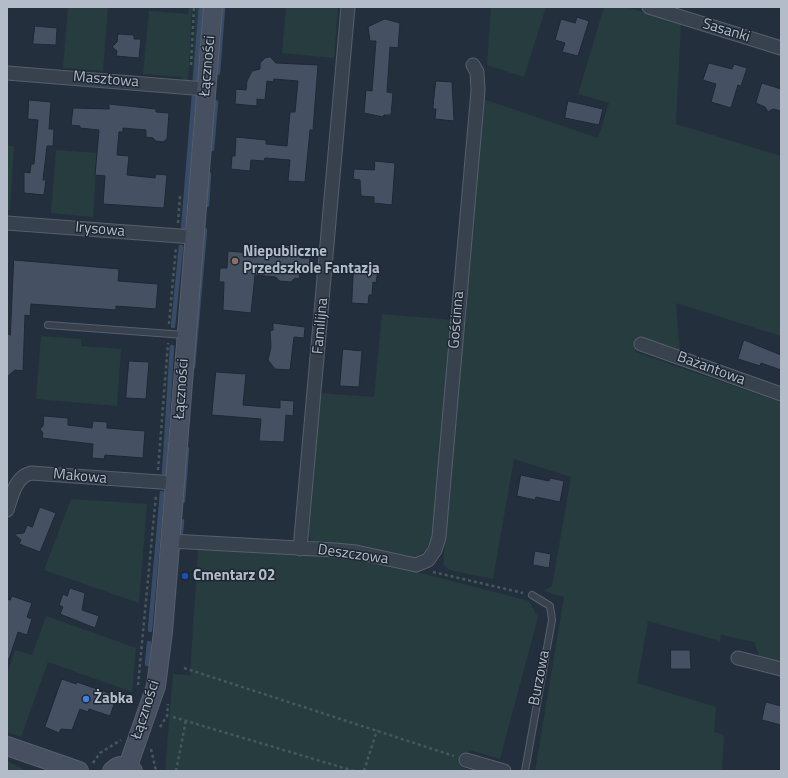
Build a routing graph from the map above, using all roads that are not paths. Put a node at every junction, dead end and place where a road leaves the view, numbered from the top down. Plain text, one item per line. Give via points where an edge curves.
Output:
1 (213, 7) edge
2 (348, 7) edge
3 (649, 7) edge
4 (781, 48) edge
5 (473, 65) dead end
6 (7, 72) edge
7 (198, 88) junction
8 (7, 223) edge
9 (185, 237) junction
10 (48, 325) dead end
11 (177, 335) junction
12 (641, 344) dead end
13 (781, 394) edge
14 (175, 483) junction
15 (7, 510) edge
16 (171, 542) junction
17 (300, 548) junction
18 (416, 565) joint
19 (532, 595) road end
20 (738, 658) dead end
21 (781, 669) edge
22 (7, 746) edge
23 (466, 760) road end
24 (124, 769) edge
25 (80, 770) edge
26 (504, 771) edge
27 (525, 771) edge

1 - 7 street, Łączności
2 - 17 street, Familijna
3 - 4 street, Sasanki
5 - 18 street, Gościnna via 477,72 478,91 439,537 435,550 428,560
6 - 7 street, Masztowa
7 - 9 street, Łączności
8 - 9 street, Irysowa
9 - 11 street, Łączności
10 - 11 lane
11 - 14 street, Łączności
12 - 13 street, Bażantowa
14 - 15 street, Makowa via 30,473 22,476 17,482
14 - 16 street, Łączności
16 - 17 street, Deszczowa
16 - 24 street, Łączności via 156,686
17 - 18 street, Deszczowa via 356,552
19 - 27 lane, Burzowa via 550,606 552,620
20 - 21 street
22 - 25 street
23 - 26 street

